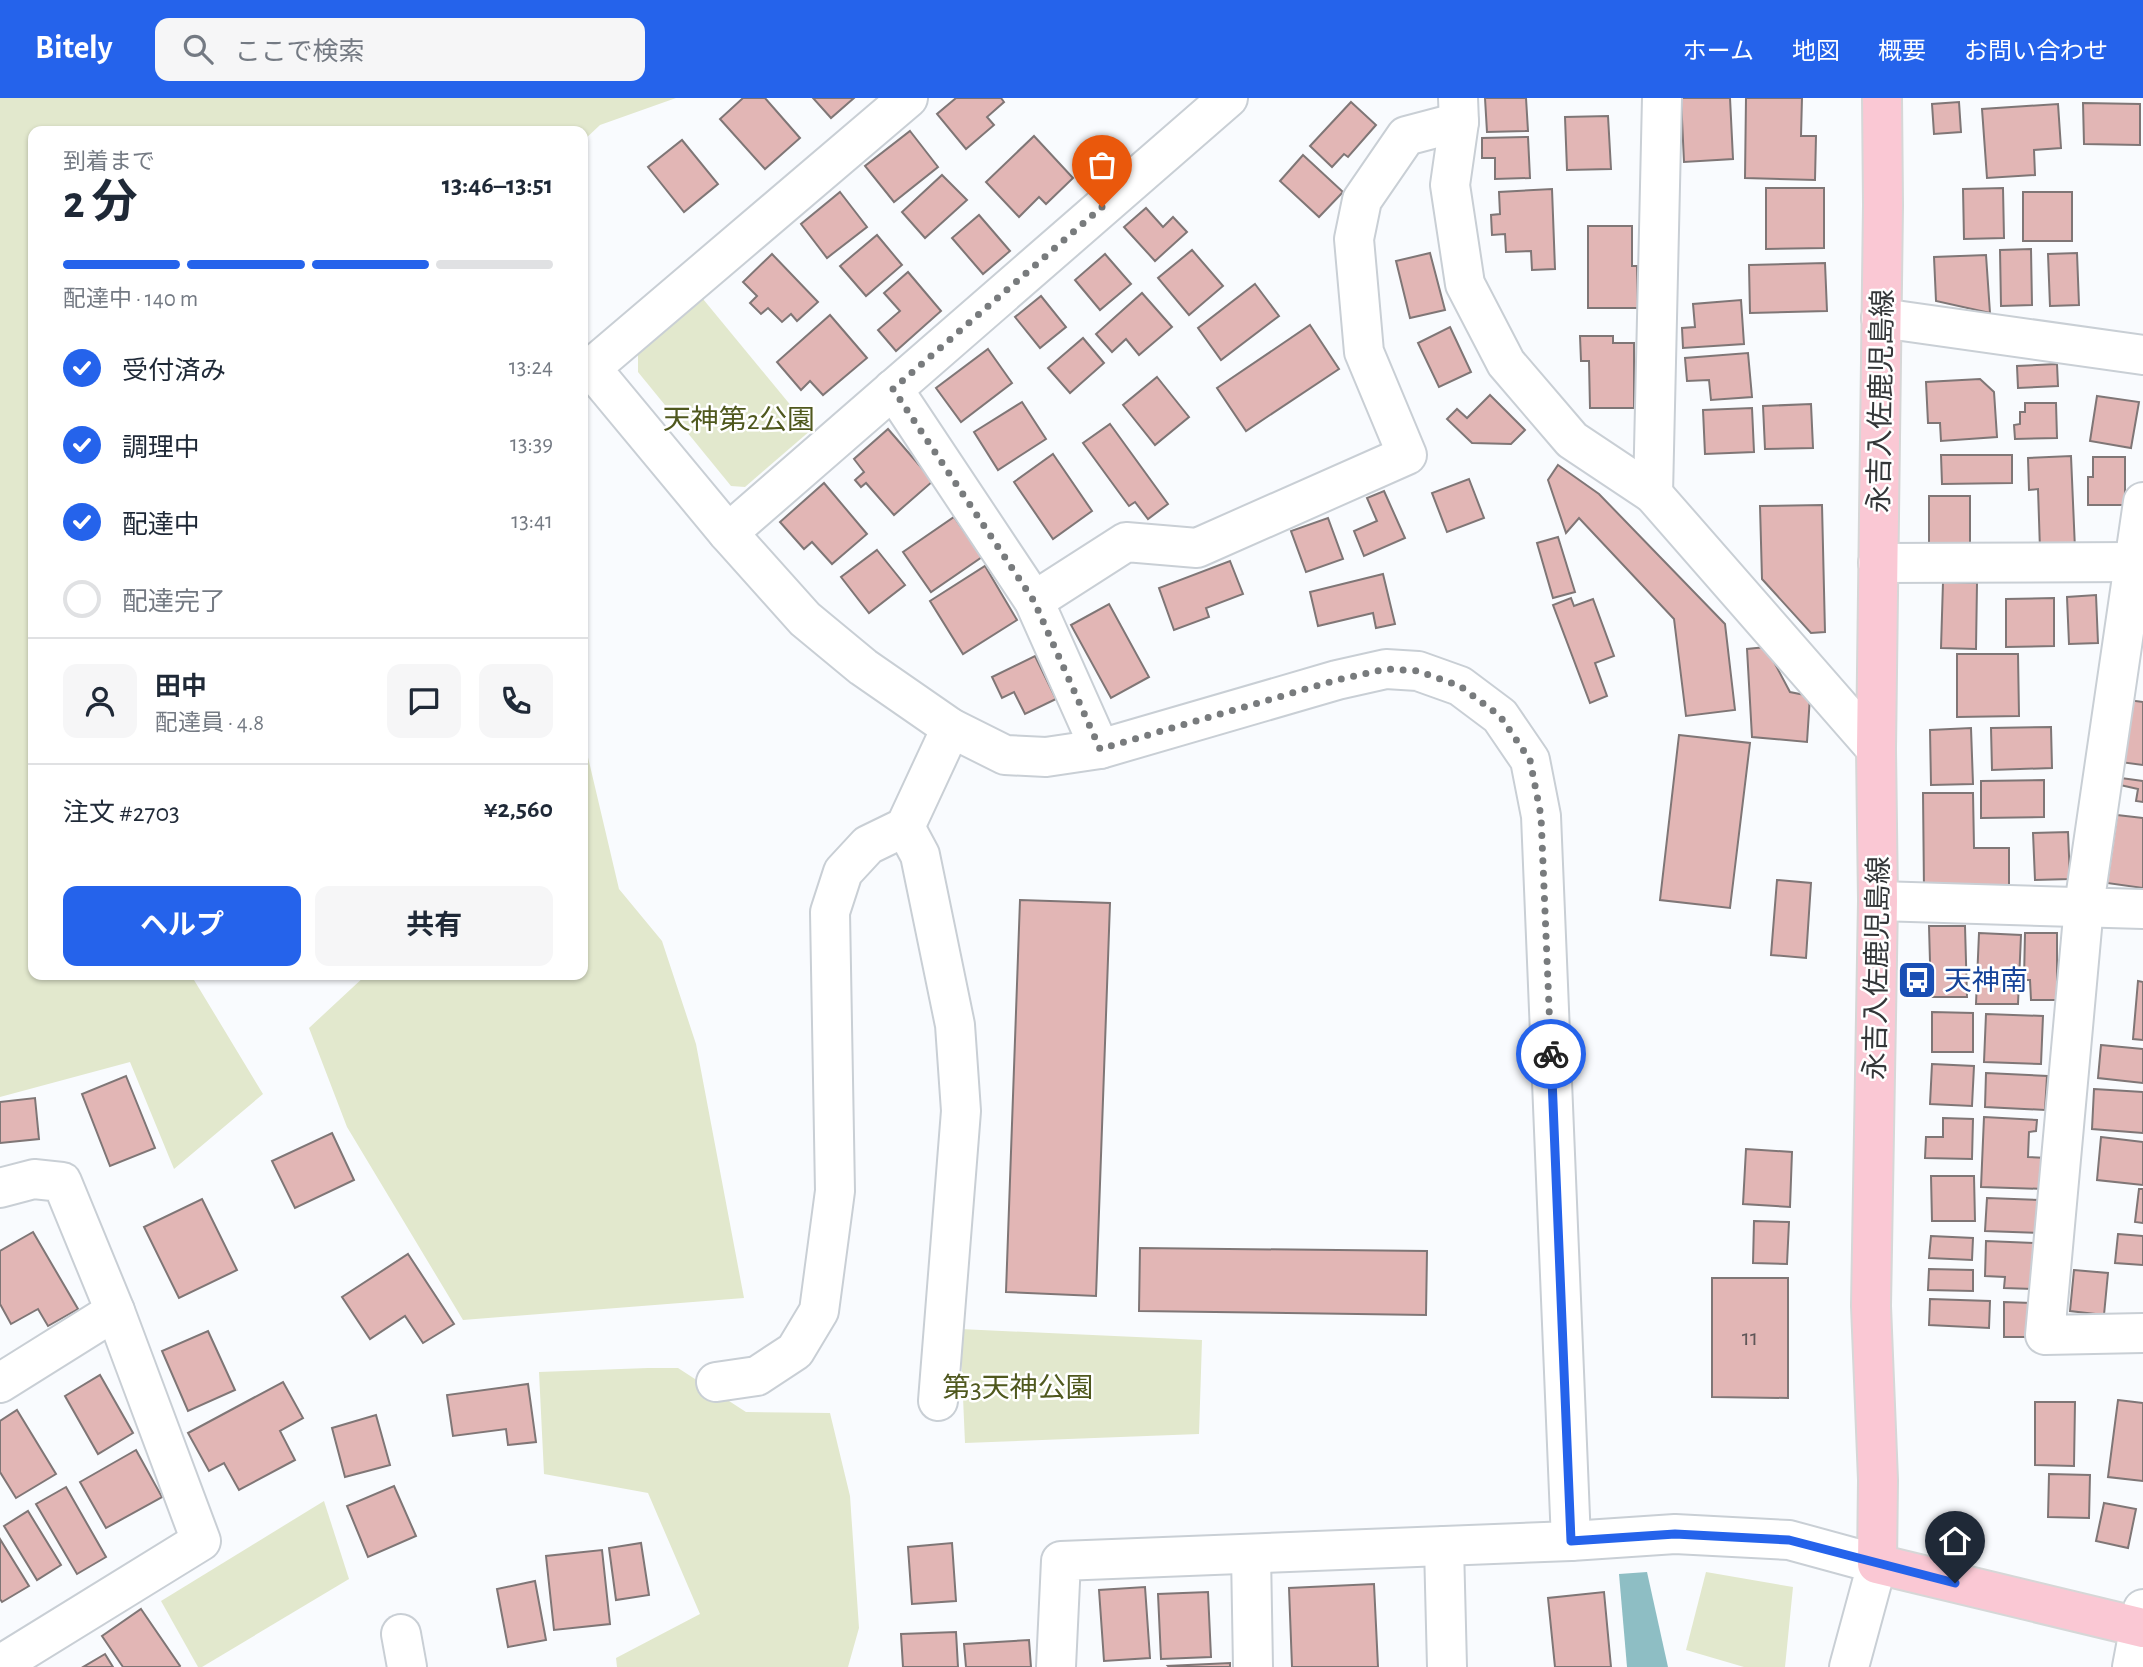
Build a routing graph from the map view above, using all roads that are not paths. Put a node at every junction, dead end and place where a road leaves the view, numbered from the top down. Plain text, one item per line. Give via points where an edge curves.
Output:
1 (908, 98) edge
2 (1228, 98) edge
3 (1662, 98) edge
4 (1882, 98) edge
5 (1459, 110) edge
6 (1881, 318) junction
7 (2143, 355) edge
8 (893, 389) junction
9 (1653, 494) junction
10 (2143, 502) edge
11 (728, 533) junction
12 (2134, 562) junction
13 (1878, 563) junction
14 (1034, 601) junction
15 (951, 728) junction
16 (1100, 749) junction
17 (1876, 749) junction
18 (905, 827) junction
19 (1878, 901) junction
20 (2084, 906) junction
21 (2143, 909) edge
22 (0, 1188) edge
23 (115, 1311) junction
24 (2143, 1333) edge
25 (716, 1382) dead end
26 (0, 1383) edge
27 (938, 1401) dead end
28 (1571, 1541) junction
29 (1444, 1546) junction
30 (1251, 1554) junction
31 (1877, 1564) junction
32 (2142, 1621) edge
33 (0, 1665) edge
34 (1056, 1667) edge
35 (1253, 1667) edge
36 (1447, 1667) edge
37 (1849, 1667) edge
38 (2132, 1667) edge

1 - 11 street via 591,368
2 - 8 street
3 - 9 street
4 - 6 main road, 永吉入佐鹿児島線
5 - 9 street via 1450,185 1465,284 1506,363 1572,440
5 - 14 street via 1406,136 1362,200 1354,239 1364,352 1407,455 1197,548 1126,542
6 - 7 street
6 - 13 main road, 永吉入佐鹿児島線
8 - 11 street
8 - 14 street
9 - 17 street
10 - 12 street
11 - 15 street via 805,619 863,667
12 - 13 street
12 - 20 street
13 - 17 main road, 永吉入佐鹿児島線
14 - 16 street
15 - 16 street via 1005,755 1046,757
15 - 18 street
16 - 28 street via 1386,669 1418,671 1460,686 1500,716 1530,760 1541,816
17 - 19 main road, 永吉入佐鹿児島線
18 - 25 street via 868,845 843,872 830,912 835,1191 819,1311 796,1351 757,1376
18 - 27 street via 920,855 955,1025 961,1111
19 - 20 street
19 - 31 main road, 永吉入佐鹿児島線 via 1871,1306
20 - 21 street
20 - 24 street via 2045,1335
22 - 23 street via 34,1179 62,1182
23 - 26 street
23 - 33 street via 201,1541
28 - 29 street
28 - 31 street via 1675,1534 1789,1540
29 - 30 street
29 - 36 street
30 - 34 street via 1060,1561
30 - 35 street
31 - 32 main road
31 - 37 street
32 - 38 street

